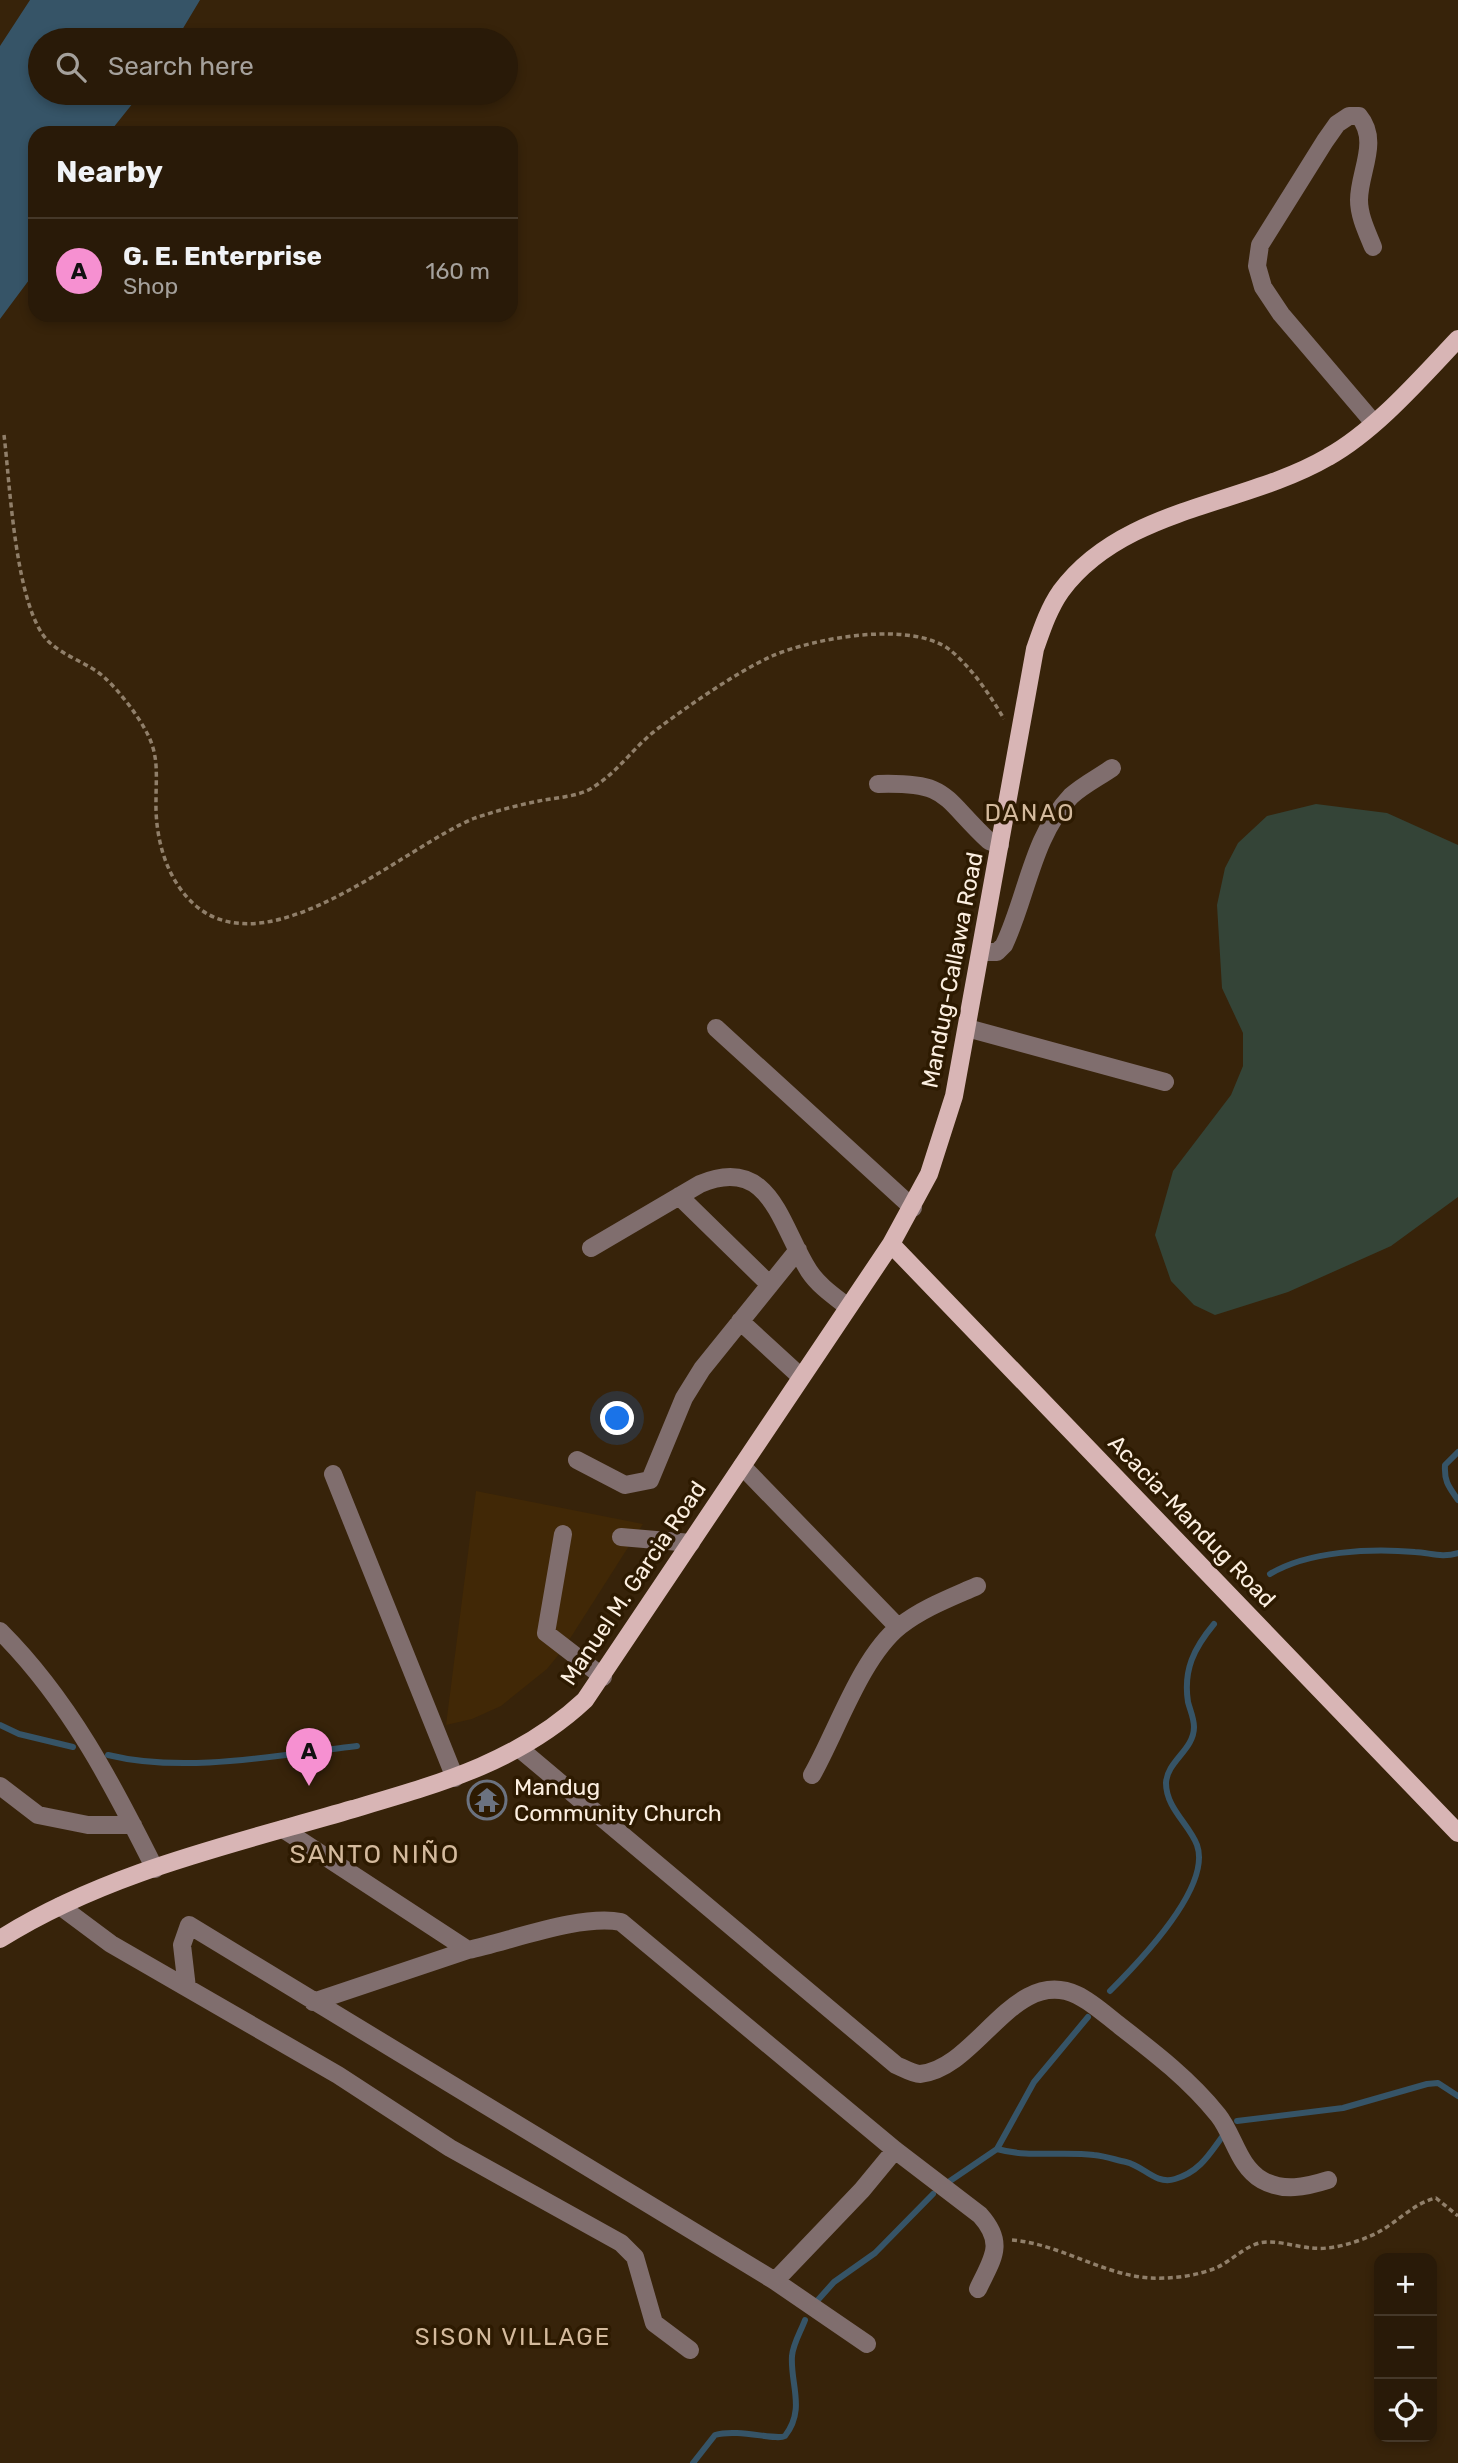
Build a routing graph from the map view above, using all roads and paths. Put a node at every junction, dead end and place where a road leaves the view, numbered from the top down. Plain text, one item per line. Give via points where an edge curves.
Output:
1 (1373, 247) dead end
2 (1458, 340) edge
3 (1373, 422) junction
4 (4, 435) dead end
5 (1018, 742) junction
6 (1112, 768) dead end
7 (878, 784) dead end
8 (1000, 845) junction
9 (982, 952) junction
10 (716, 1028) dead end
11 (967, 1028) junction
12 (1165, 1082) dead end
13 (680, 1196) junction
14 (913, 1208) junction
15 (891, 1244) junction
16 (591, 1248) dead end
17 (798, 1250) junction
18 (769, 1285) junction
19 (848, 1307) junction
20 (740, 1321) junction
21 (801, 1377) junction
22 (577, 1460) dead end
23 (742, 1466) junction
24 (334, 1474) dead end
25 (563, 1534) dead end
26 (621, 1537) dead end
27 (691, 1543) junction
28 (977, 1586) dead end
29 (898, 1627) junction
30 (0, 1631) edge
31 (603, 1677) junction
32 (520, 1749) junction
33 (812, 1775) dead end
34 (455, 1778) junction
35 (0, 1786) edge
36 (133, 1825) junction
37 (283, 1829) junction
38 (1458, 1833) edge
39 (155, 1870) junction
40 (60, 1906) junction
41 (0, 1939) edge
42 (468, 1950) junction
43 (187, 1988) junction
44 (313, 2002) junction
45 (895, 2150) junction
46 (1328, 2180) dead end
47 (1458, 2216) edge
48 (996, 2239) junction
49 (775, 2281) junction
50 (978, 2289) dead end
51 (867, 2344) dead end
52 (690, 2350) dead end

1 - 3 street via 1359,202 1366,124 1359,116 1349,116 1325,141 1259,245 1257,266 1263,287 1281,314
2 - 3 main road, Mandug-Callawa Road
3 - 5 main road, Mandug-Callawa Road via 1331,456 1291,477 1140,529 1087,564 1062,590 1047,616 1035,649
4 - 5 path via 16,539 30,605 47,640 103,676 149,736 158,767 158,845 178,883 195,905 212,915 236,921 290,918 338,897 446,830 488,814 584,793 659,727 772,656 822,641 909,634 948,648 992,700
5 - 8 main road, Mandug-Callawa Road
6 - 9 street via 1063,805 1035,857 1004,945 997,952
7 - 8 street via 936,788 989,841
8 - 9 main road, Mandug-Callawa Road
9 - 11 main road, Mandug-Callawa Road
10 - 14 street
11 - 12 street
11 - 14 main road, Mandug-Callawa Road via 942,1142
13 - 16 street
13 - 17 street via 719,1176 751,1181 768,1196
13 - 18 street
14 - 15 main road, Mandug-Callawa Road
15 - 19 main road, Manuel M. Garcia Road
15 - 38 main road, Acacia-Mandug Road
17 - 18 street
17 - 19 street via 819,1284
18 - 20 street
19 - 21 main road, Manuel M. Garcia Road
20 - 21 street
20 - 22 street via 684,1398 650,1480 625,1485
21 - 23 main road, Manuel M. Garcia Road
23 - 27 main road, Manuel M. Garcia Road
23 - 29 street
24 - 34 street
25 - 31 street via 546,1633
26 - 27 street
27 - 31 main road, Manuel M. Garcia Road
28 - 29 street
29 - 33 street via 868,1663
30 - 36 street via 55,1694 87,1740
31 - 32 main road, Manuel M. Garcia Road via 565,1719
32 - 34 main road, Manuel M. Garcia Road
32 - 46 street via 896,2065 918,2074 940,2068 1031,1994 1055,1988 1100,2010 1199,2091 1251,2172 1287,2188
34 - 37 main road, Manuel M. Garcia Road
35 - 36 street via 38,1815 88,1825
36 - 39 street
37 - 39 main road, Manuel M. Garcia Road
37 - 42 street
39 - 40 main road, Manuel M. Garcia Road
40 - 41 main road, Manuel M. Garcia Road
40 - 43 street via 111,1944
42 - 44 street
42 - 45 street via 582,1922 621,1922
43 - 44 street via 182,1945 189,1925
43 - 52 street via 338,2075 450,2148 621,2243 635,2257 654,2323
44 - 49 street
45 - 48 street via 980,2215
45 - 49 street
47 - 48 path via 1436,2198 1424,2200 1390,2228 1339,2246 1315,2249 1262,2242 1218,2267 1150,2278 1046,2247
48 - 50 street
49 - 51 street

